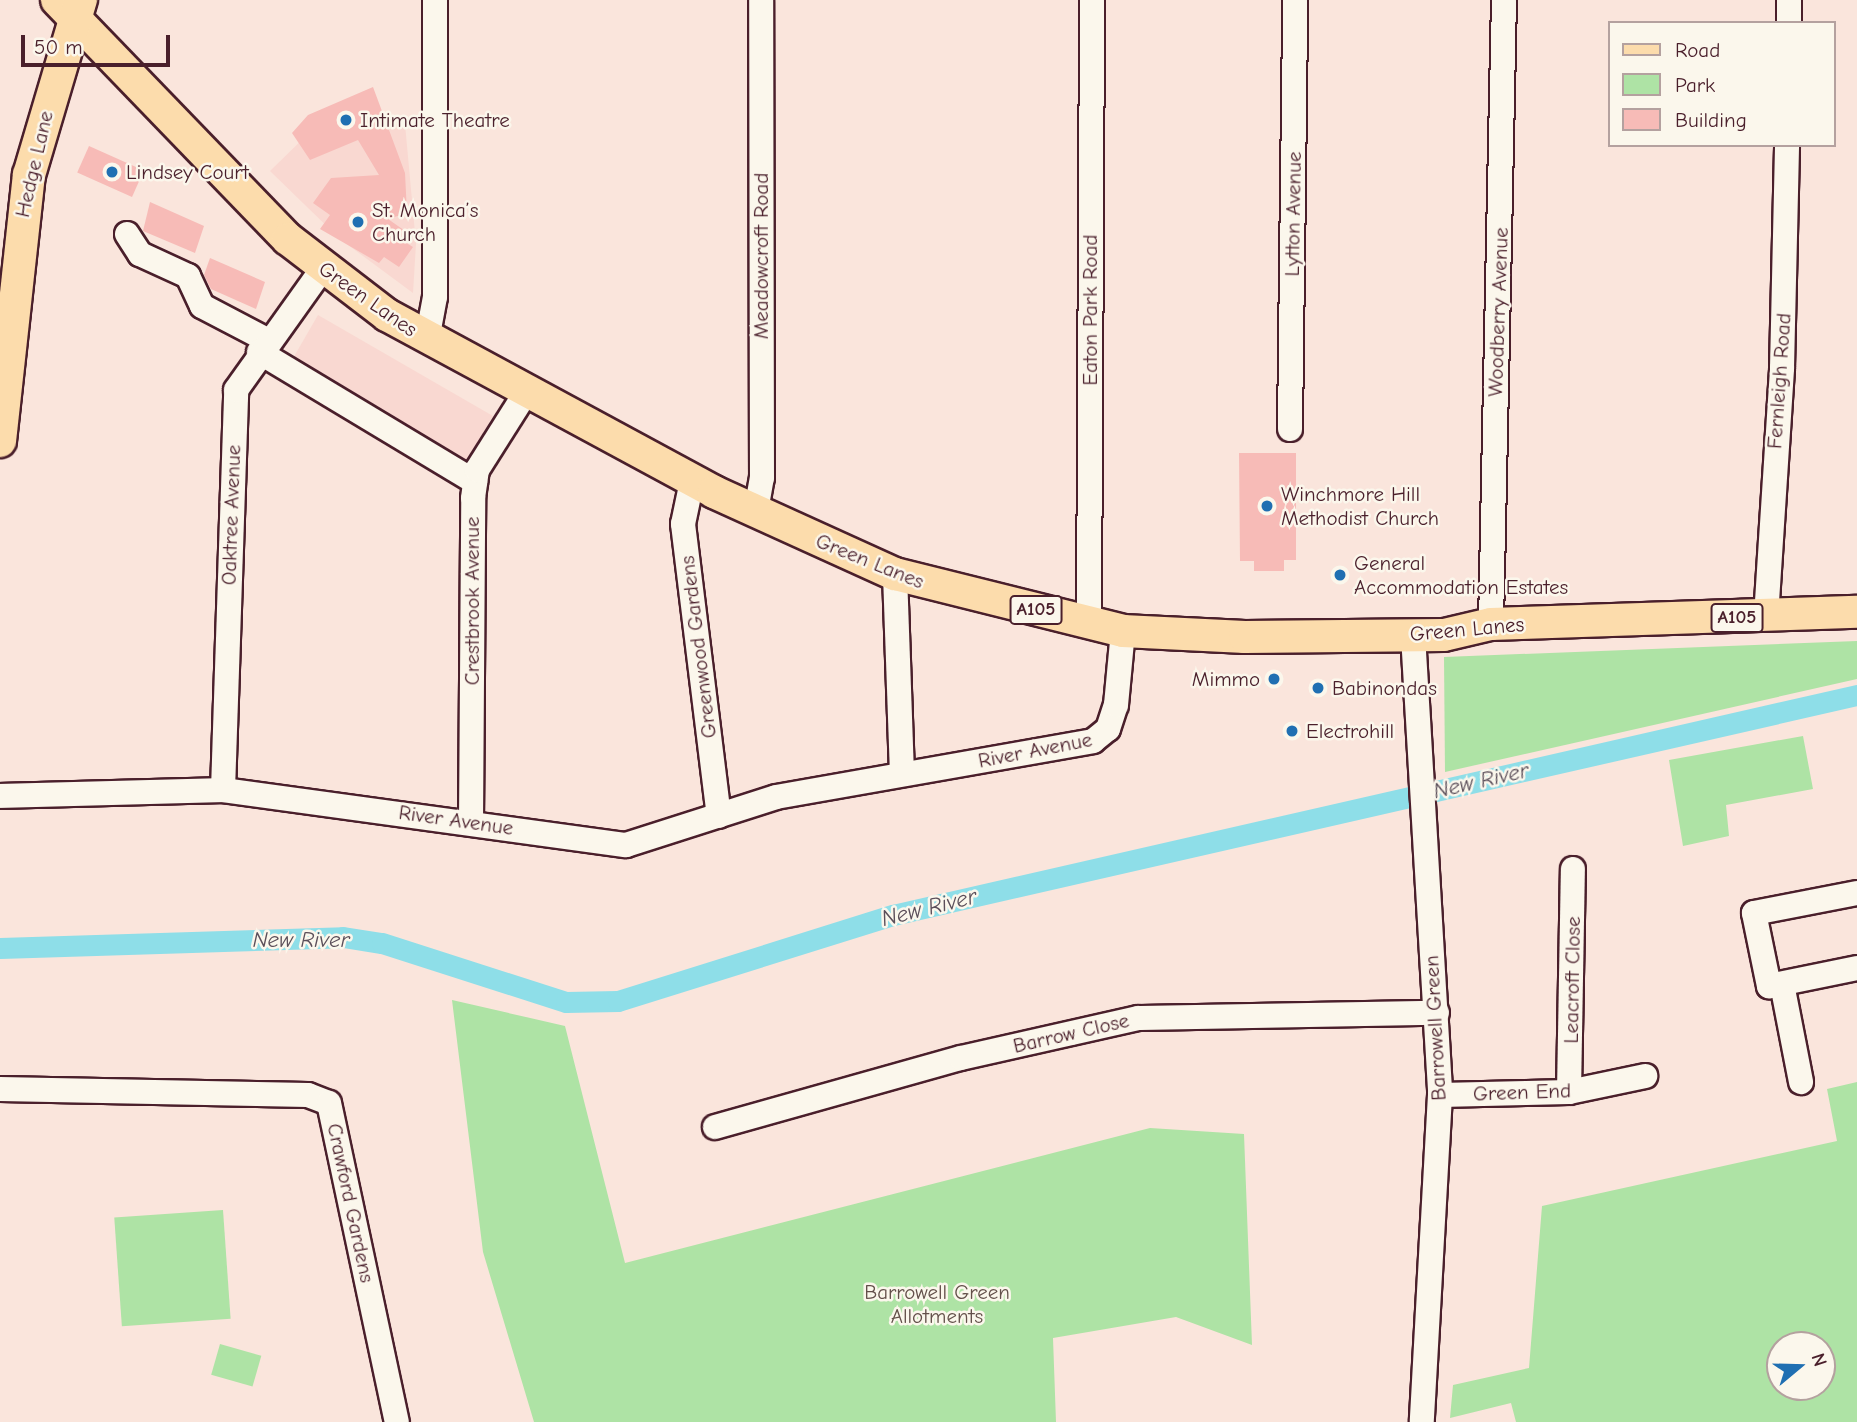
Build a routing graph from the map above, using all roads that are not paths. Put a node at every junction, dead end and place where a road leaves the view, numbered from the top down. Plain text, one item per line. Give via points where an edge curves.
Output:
1 (33, 0) edge
2 (435, 0) edge
3 (761, 0) edge
4 (1092, 0) edge
5 (1295, 0) edge
6 (1504, 0) edge
7 (1789, 0) edge
8 (67, 4) edge
9 (1789, 21) edge
10 (1787, 147) edge
11 (127, 234) dead end
12 (323, 268) junction
13 (427, 340) junction
14 (263, 346) junction
15 (525, 394) junction
16 (1290, 429) dead end
17 (0, 441) edge
18 (692, 481) junction
19 (475, 482) junction
20 (756, 511) junction
21 (895, 574) junction
22 (1857, 612) edge
23 (1766, 617) junction
24 (1089, 621) junction
25 (1491, 624) junction
26 (1123, 631) junction
27 (1413, 635) junction
28 (902, 774) junction
29 (223, 790) junction
30 (0, 796) edge
31 (719, 816) junction
32 (471, 822) junction
33 (1573, 869) dead end
34 (1857, 893) edge
35 (1857, 968) edge
36 (1782, 984) junction
37 (1437, 1013) junction
38 (1645, 1076) dead end
39 (1801, 1083) dead end
40 (0, 1089) edge
41 (1569, 1092) junction
42 (1440, 1095) junction
43 (715, 1127) dead end
44 (397, 1422) edge
45 (1422, 1422) edge

1 - 8 main road via 45,5
2 - 13 street via 435,297
3 - 20 street, Meadowcroft Road via 762,478
4 - 24 street, Eaton Park Road
5 - 16 street, Lytton Avenue
6 - 25 street, Woodberry Avenue
7 - 9 street
8 - 12 main road, Green Lanes / A105 via 227,180
8 - 17 main road, Hedge Lane via 19,232
10 - 23 street, Fernleigh Road via 1782,368
11 - 14 street via 140,254 188,276 202,306
12 - 13 main road, Green Lanes / A105
12 - 14 street, Oaktree Avenue
13 - 15 main road, Green Lanes / A105
14 - 19 street
14 - 29 street, Oaktree Avenue via 236,390
15 - 18 main road, Green Lanes / A105
15 - 19 street, Crestbrook Avenue via 488,450
18 - 20 main road, Green Lanes / A105
18 - 31 street, Greenwood Gardens via 683,524
19 - 32 street, Crestbrook Avenue
20 - 21 main road, Green Lanes / A105
21 - 24 main road, Green Lanes / A105 via 945,591
21 - 28 street
22 - 23 main road, Green Lanes / A105
23 - 25 main road, Green Lanes / A105
24 - 26 main road, Green Lanes / A105
25 - 27 main road, Green Lanes / A105 via 1444,635
26 - 27 main road, Green Lanes / A105 via 1245,637
26 - 28 street, River Avenue via 1116,705 1103,736 1081,745
27 - 37 street, Barrowell Green via 1415,738
28 - 31 street, River Avenue via 776,797
29 - 30 street, River Avenue
29 - 32 street, River Avenue
31 - 32 street, River Avenue via 626,845
33 - 41 street, Leacroft Close
34 - 36 street via 1755,913 1769,986
35 - 36 street
36 - 39 street
37 - 42 street, Barrowell Green
37 - 43 street, Barrow Close via 1138,1018 961,1058
38 - 41 street, Green End
40 - 44 street, Crawford Gardens via 308,1095 329,1103
41 - 42 street, Green End
42 - 45 street, Barrowell Green

